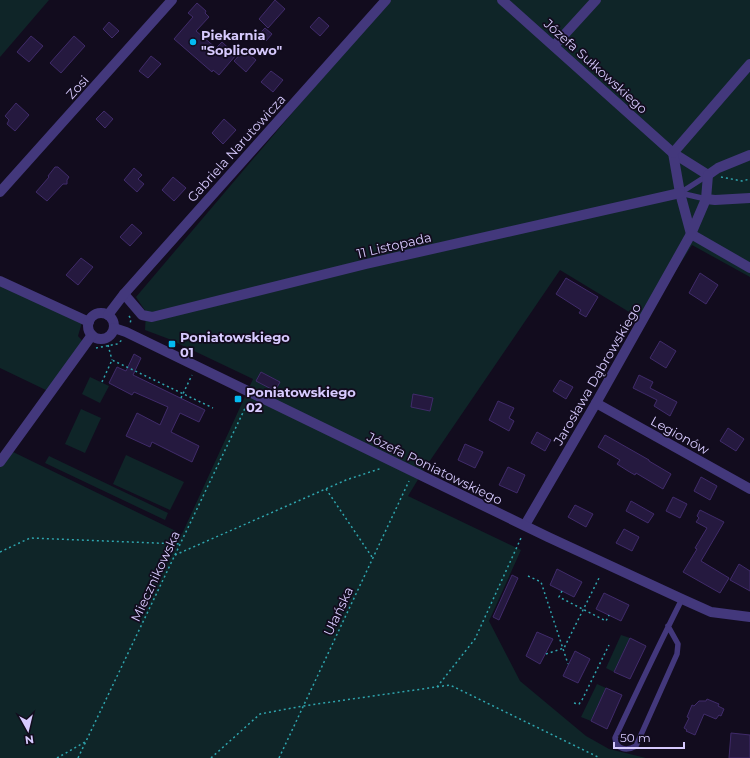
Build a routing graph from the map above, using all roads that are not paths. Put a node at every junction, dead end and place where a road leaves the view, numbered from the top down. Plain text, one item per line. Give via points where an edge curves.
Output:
1 (172, 0) edge
2 (386, 0) edge
3 (502, 0) edge
4 (596, 0) edge
5 (554, 46) junction
6 (750, 64) edge
7 (673, 153) junction
8 (750, 155) edge
9 (708, 175) junction
10 (0, 192) edge
11 (680, 193) junction
12 (706, 198) junction
13 (750, 198) edge
14 (691, 234) junction
15 (750, 268) edge
16 (0, 281) edge
17 (124, 294) junction
18 (108, 315) junction
19 (89, 322) junction
20 (114, 328) junction
21 (92, 335) junction
22 (596, 403) junction
23 (0, 462) edge
24 (750, 489) edge
25 (525, 525) junction
26 (682, 599) junction
27 (750, 617) edge
28 (668, 626) junction

1 - 10 street, Zosi
2 - 17 street, Gabriela Narutowicza
3 - 5 street, Józefa Sułkowskiego
4 - 5 street
5 - 7 street, Józefa Sułkowskiego
6 - 7 street
7 - 9 street, Józefa Sułkowskiego
7 - 11 street
8 - 9 street via 718,168
9 - 11 lane
9 - 12 street
11 - 12 lane
11 - 14 street
11 - 17 street, 11 Listopada via 366,264 152,317 142,315
12 - 13 street
12 - 14 street, Jarosława Dąbrowskiego
14 - 15 street
14 - 22 street, Jarosława Dąbrowskiego
16 - 19 street
17 - 18 street, Gabriela Narutowicza
18 - 19 street via 97,314
18 - 20 street
19 - 21 street
20 - 21 street via 105,338
20 - 25 street, Józefa Poniatowskiego
21 - 23 street
22 - 24 street, Legionów
22 - 25 street, Jarosława Dąbrowskiego
25 - 26 street, Józefa Poniatowskiego
26 - 27 street, Józefa Poniatowskiego via 711,612
26 - 28 lane
28 - 28 lane via 615,738 615,743 625,750 636,746 677,654 678,644

